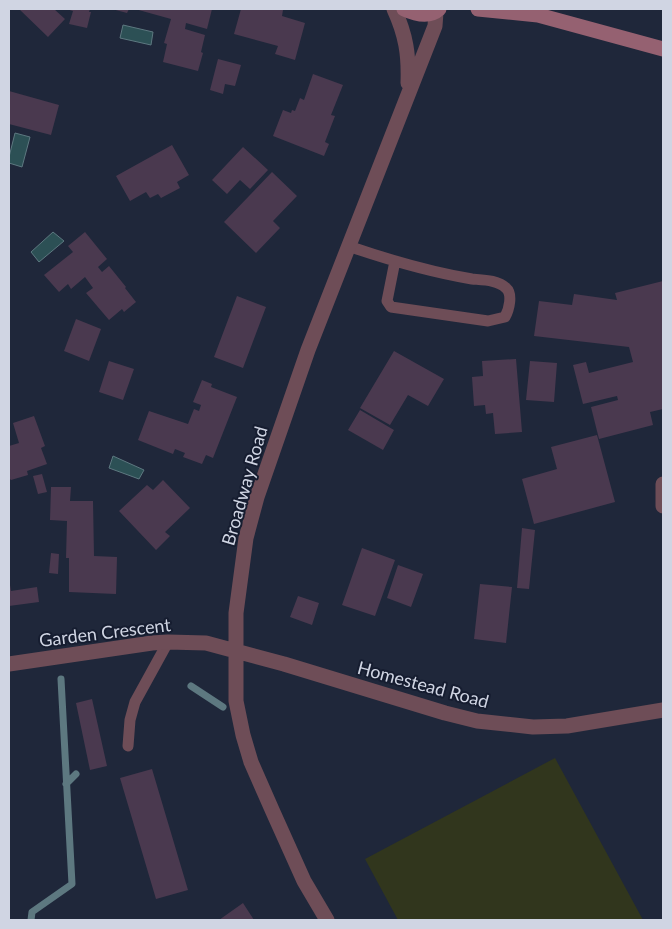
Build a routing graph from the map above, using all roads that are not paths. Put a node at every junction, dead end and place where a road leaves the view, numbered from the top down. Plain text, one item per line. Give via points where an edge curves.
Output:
1 (394, 9) edge
2 (404, 9) edge
3 (478, 9) edge
4 (524, 9) edge
5 (438, 10) edge
6 (538, 15) junction
7 (663, 50) edge
8 (407, 95) junction
9 (348, 246) junction
10 (395, 261) junction
11 (663, 484) edge
12 (663, 506) edge
13 (168, 642) junction
14 (236, 651) junction
15 (9, 664) edge
16 (663, 710) edge
17 (128, 746) dead end
18 (327, 920) edge

1 - 8 street, Broadway Road via 406,43 409,63
2 - 5 street via 415,14
3 - 6 street
4 - 6 street
5 - 8 street, Broadway Road via 435,26
6 - 7 street
8 - 9 street, Broadway Road
9 - 10 lane
9 - 14 street, Broadway Road via 257,497 246,538 236,613
10 - 10 lane via 497,283 508,291 508,311 505,317 488,321 391,307 387,301
11 - 12 street
13 - 14 street, Garden Crescent via 206,644
13 - 15 street, Garden Crescent
13 - 17 lane via 135,702
14 - 16 street, Homestead Road via 477,721 533,727 567,726
14 - 18 street, Broadway Road via 236,702 251,762 304,881

